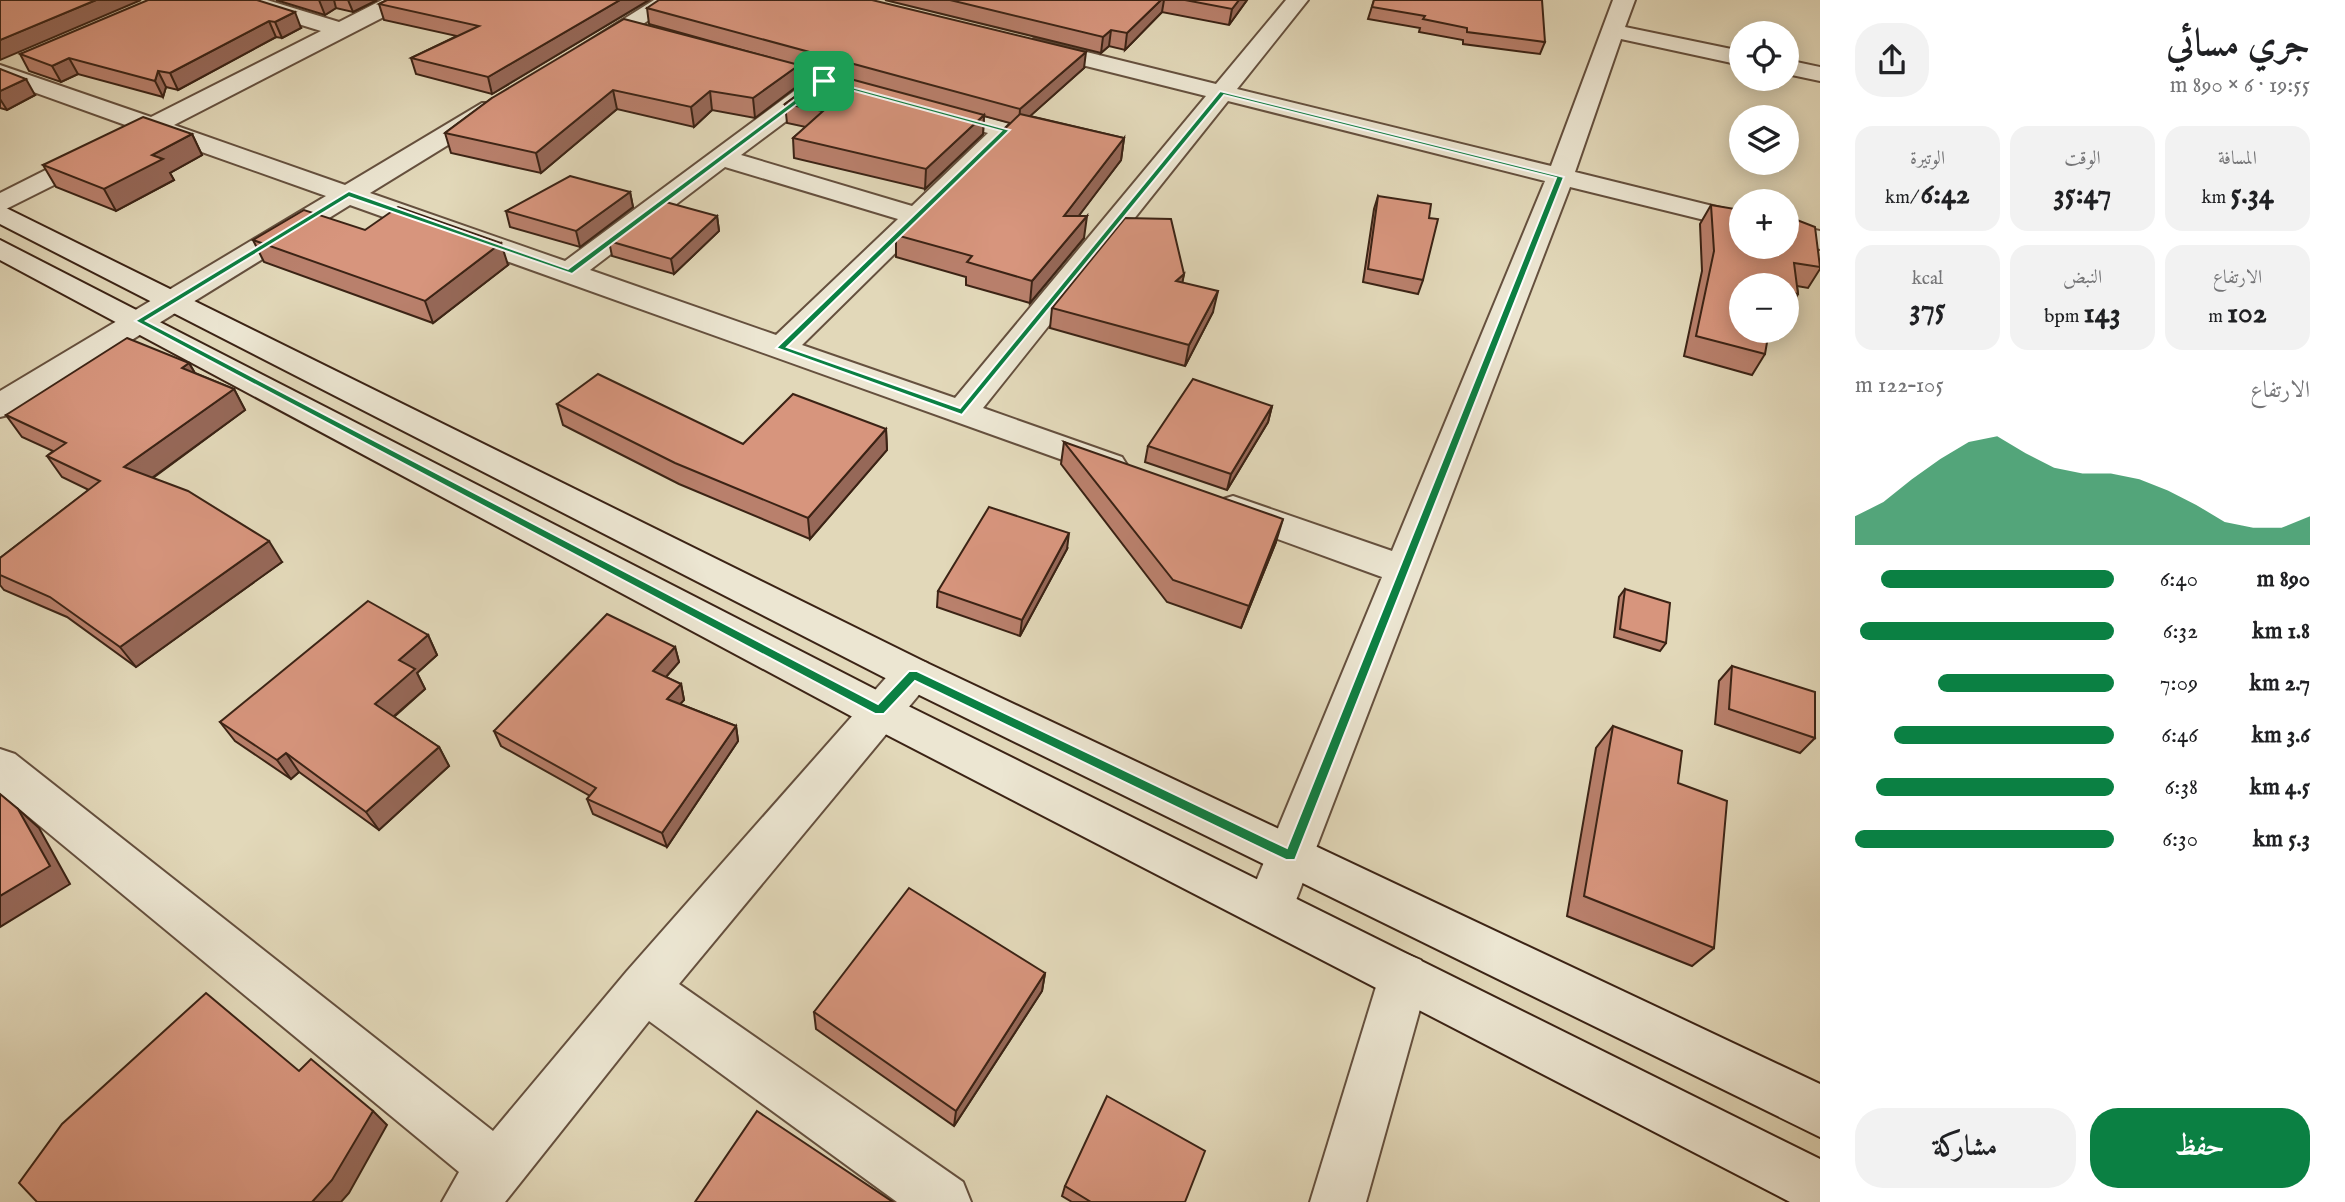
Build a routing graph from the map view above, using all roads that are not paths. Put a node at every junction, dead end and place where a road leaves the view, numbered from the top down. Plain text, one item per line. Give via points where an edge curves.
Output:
1 (245, 0) edge
2 (399, 0) edge
3 (669, 0) edge
4 (1297, 0) edge
5 (1614, 9) edge
6 (624, 27) junction
7 (341, 30) junction
8 (651, 34) edge
9 (1011, 40) edge
10 (1729, 53) edge
11 (731, 56) edge
12 (567, 62) edge
13 (9, 68) edge
14 (1799, 70) edge
15 (1820, 74) edge
16 (824, 81) junction
17 (1223, 93) junction
18 (509, 97) edge
19 (156, 125) junction
20 (722, 158) junction
21 (1560, 177) junction
22 (349, 194) junction
23 (0, 204) edge
24 (0, 213) edge
25 (917, 216) junction
26 (1729, 218) edge
27 (1799, 235) edge
28 (1820, 240) edge
29 (0, 249) edge
30 (569, 272) junction
31 (156, 311) junction
32 (781, 348) junction
33 (0, 406) edge
34 (962, 412) junction
35 (1131, 472) edge
36 (1209, 500) edge
37 (1404, 570) junction
38 (913, 674) junction
39 (879, 711) junction
40 (0, 767) edge
41 (1290, 856) junction
42 (1269, 908) junction
43 (1404, 976) junction
44 (645, 988) junction
45 (1820, 1111) edge
46 (484, 1185) edge
47 (1820, 1188) edge
48 (943, 1202) edge
49 (1338, 1202) edge

1 - 7 street
2 - 7 street
3 - 6 street
4 - 17 street
5 - 10 street
5 - 21 street
6 - 8 street
6 - 12 street
7 - 19 street
9 - 17 street
11 - 16 street
13 - 19 street
14 - 15 street
16 - 20 street
16 - 25 street via 1006,130
17 - 21 street
17 - 34 street
18 - 22 street
19 - 22 street
19 - 23 street
20 - 25 street
20 - 30 street
21 - 26 street
21 - 37 street
22 - 30 street
22 - 31 street
24 - 31 street
25 - 32 street
27 - 28 street
29 - 31 street
30 - 32 street
31 - 33 street
31 - 38 street
31 - 39 street
32 - 34 street
34 - 35 street
36 - 37 street
37 - 41 street
38 - 39 street
38 - 41 street
39 - 42 street
39 - 44 street
40 - 46 street
41 - 42 street
41 - 45 street
42 - 43 street
43 - 47 street
43 - 49 street
44 - 46 street
44 - 48 street

